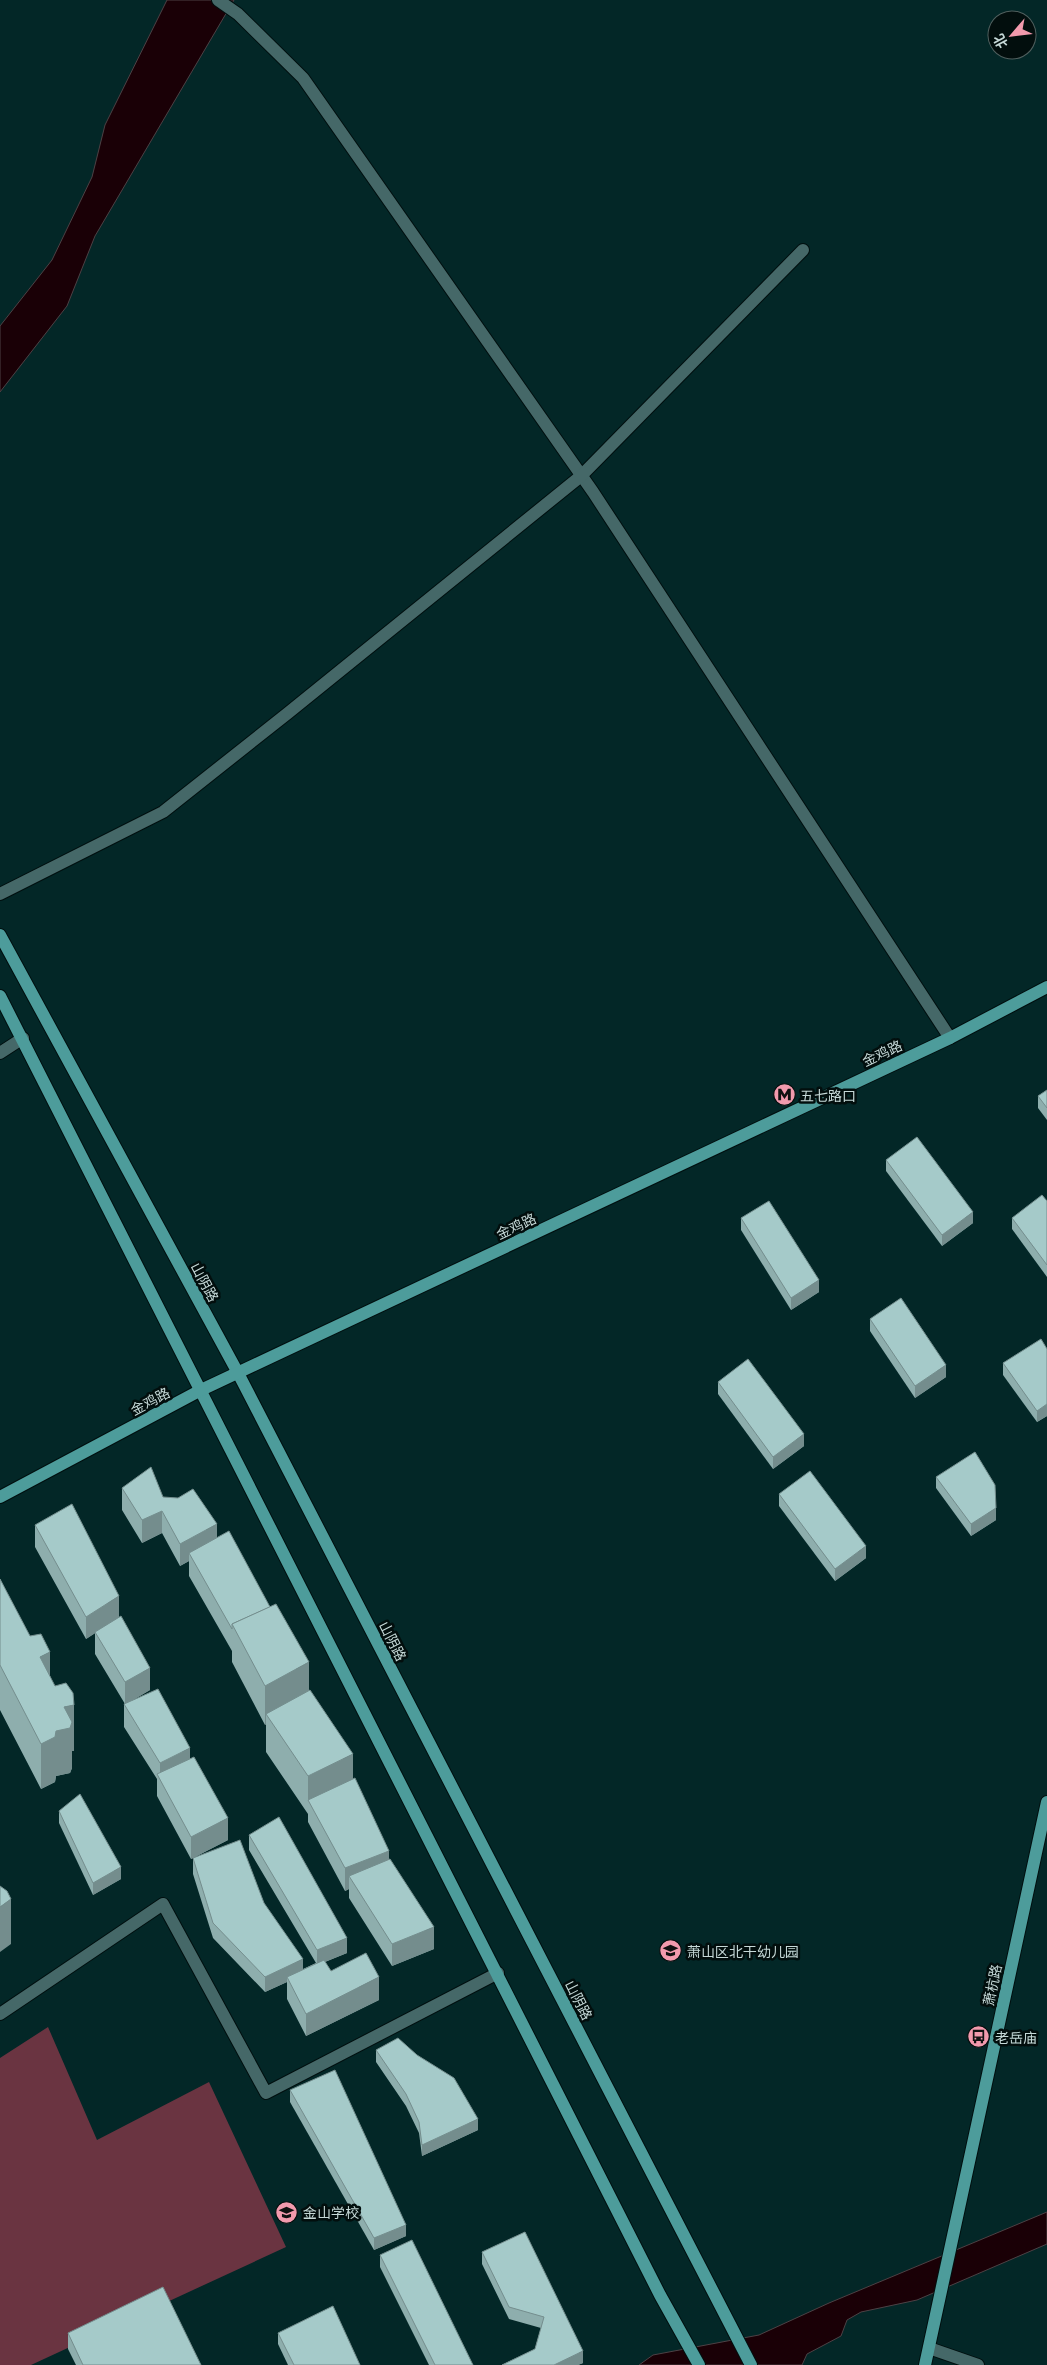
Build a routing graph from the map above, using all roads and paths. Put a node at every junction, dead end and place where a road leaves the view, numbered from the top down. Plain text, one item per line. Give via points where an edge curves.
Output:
1 (218, 0) edge
2 (803, 250) dead end
3 (582, 476) junction
4 (0, 894) edge
5 (0, 935) edge
6 (1047, 987) edge
7 (0, 996) edge
8 (23, 1038) junction
9 (950, 1038) junction
10 (0, 1053) edge
11 (238, 1373) junction
12 (201, 1390) junction
13 (0, 1497) edge
14 (1047, 1802) edge
15 (498, 1973) junction
16 (0, 2014) edge
17 (929, 2348) junction
18 (700, 2365) edge
19 (750, 2365) edge
20 (925, 2365) edge
21 (978, 2365) edge

1 - 3 street via 238,14 303,78
2 - 3 street
3 - 4 street via 163,812
3 - 9 street
5 - 11 main road, 山阴路
6 - 9 main road, 金鸡路
7 - 8 main road
8 - 10 street
8 - 12 main road
9 - 11 main road, 金鸡路
11 - 12 main road, 金鸡路
11 - 19 main road, 山阴路
12 - 13 main road, 金鸡路
12 - 15 main road
14 - 17 main road, 萧杭路
15 - 16 street via 266,2093 163,1904
15 - 18 main road via 660,2295
17 - 20 main road
17 - 21 street

